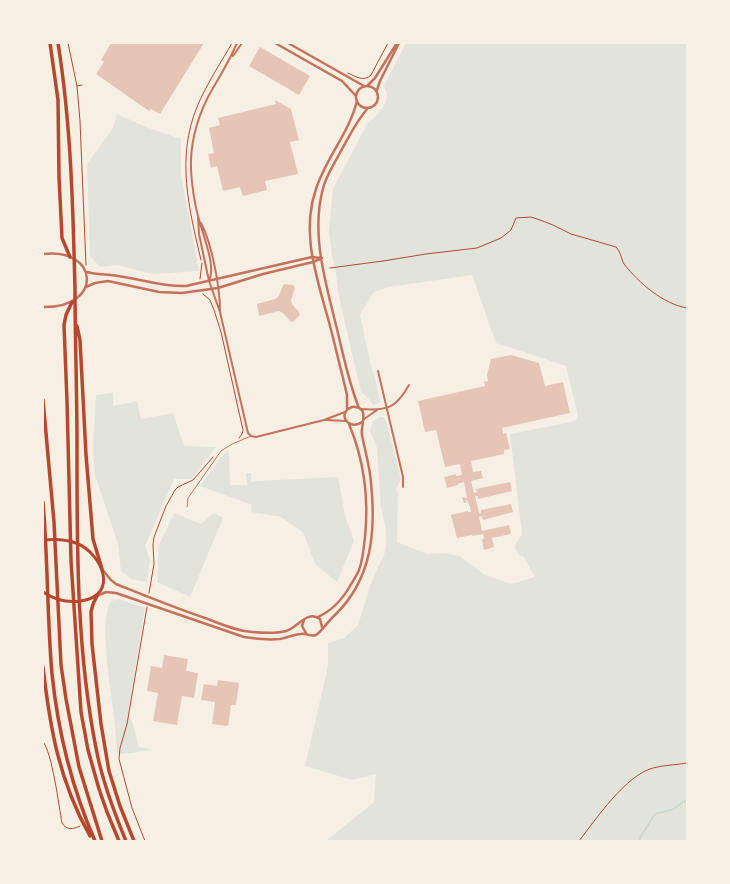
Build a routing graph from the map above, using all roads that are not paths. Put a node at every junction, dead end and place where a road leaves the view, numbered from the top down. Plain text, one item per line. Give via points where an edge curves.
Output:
1 (50, 43) edge
2 (58, 43) edge
3 (237, 43) edge
4 (242, 43) edge
5 (275, 43) edge
6 (288, 43) edge
7 (398, 43) edge
8 (230, 60) junction
9 (368, 85) junction
10 (364, 86) junction
11 (377, 91) junction
12 (356, 96) junction
13 (357, 102) junction
14 (368, 108) junction
15 (198, 217) junction
16 (43, 254) edge
17 (70, 257) junction
18 (312, 257) junction
19 (322, 258) junction
20 (313, 262) junction
21 (88, 273) junction
22 (217, 279) junction
23 (209, 281) junction
24 (86, 287) junction
25 (218, 288) junction
26 (211, 289) junction
27 (72, 302) junction
28 (43, 307) edge
29 (220, 312) junction
30 (75, 313) junction
31 (378, 371) dead end
32 (409, 385) dead end
33 (43, 400) edge
34 (386, 408) junction
35 (360, 409) junction
36 (378, 410) junction
37 (346, 411) junction
38 (324, 420) junction
39 (363, 420) junction
40 (348, 422) junction
41 (251, 436) junction
42 (403, 488) dead end
43 (43, 502) edge
44 (187, 507) dead end
45 (43, 540) edge
46 (102, 569) junction
47 (43, 592) edge
48 (97, 596) junction
49 (318, 617) junction
50 (304, 620) junction
51 (322, 628) junction
52 (306, 634) junction
53 (43, 667) edge
54 (94, 841) edge
55 (102, 841) edge
56 (119, 841) edge
57 (126, 841) edge
58 (134, 841) edge

1 - 17 highway via 58,100 62,238
2 - 30 highway via 70,148
3 - 8 street
4 - 8 street
5 - 12 street via 342,81
6 - 10 street
7 - 9 street
7 - 11 street
8 - 15 street via 205,104 193,141 192,180
9 - 10 street
9 - 11 street
10 - 12 street via 358,90
11 - 14 street via 378,102
12 - 13 street
13 - 14 street
13 - 18 street via 348,127 322,173 314,195 309,228
14 - 19 street via 356,124 325,183 318,218 318,239
15 - 22 street via 207,235
15 - 23 street via 198,234
15 - 23 street via 212,273
16 - 17 street
17 - 21 street
18 - 19 street
18 - 20 street
18 - 22 street
19 - 20 street
19 - 35 street via 335,321
20 - 25 street
20 - 37 street via 347,395
21 - 23 street via 166,286 186,286
21 - 24 street
22 - 23 street
22 - 25 street
23 - 26 street
24 - 26 street via 108,281 159,292 182,294
24 - 27 street via 80,297
25 - 26 street
25 - 29 street
26 - 29 street
27 - 28 street via 58,307
27 - 56 highway via 64,325 70,560 80,712 99,789
29 - 41 street via 247,431
30 - 46 highway via 80,340 93,539
30 - 57 highway via 78,553 84,667 97,753 109,799
31 - 34 street
32 - 34 street via 396,404
33 - 55 highway via 54,522 60,652 66,699 79,767
34 - 36 street
34 - 42 street via 404,477
35 - 36 street
35 - 37 street via 352,407
35 - 39 street via 364,413
36 - 39 street
37 - 38 street
37 - 40 street
38 - 40 street
38 - 41 street via 256,437
39 - 40 street via 358,425
39 - 51 street via 361,432 371,481 373,506 369,556 358,586
40 - 49 street via 356,439 365,481 367,504 364,554 359,570 337,605
41 - 44 lane via 222,451 188,498
43 - 54 highway via 50,654 58,718 76,791
45 - 46 main road via 76,543 95,557
46 - 48 main road via 104,582
46 - 50 street via 116,584 247,632 280,632 292,629
47 - 48 main road via 59,600 89,600
48 - 52 street via 106,592 116,593 244,637 270,640
48 - 58 highway via 93,604 92,620 101,724 109,771
49 - 50 street via 310,616
49 - 51 street
50 - 52 street via 302,626
51 - 52 street via 314,636
53 - 54 highway via 50,721 58,756 76,808

